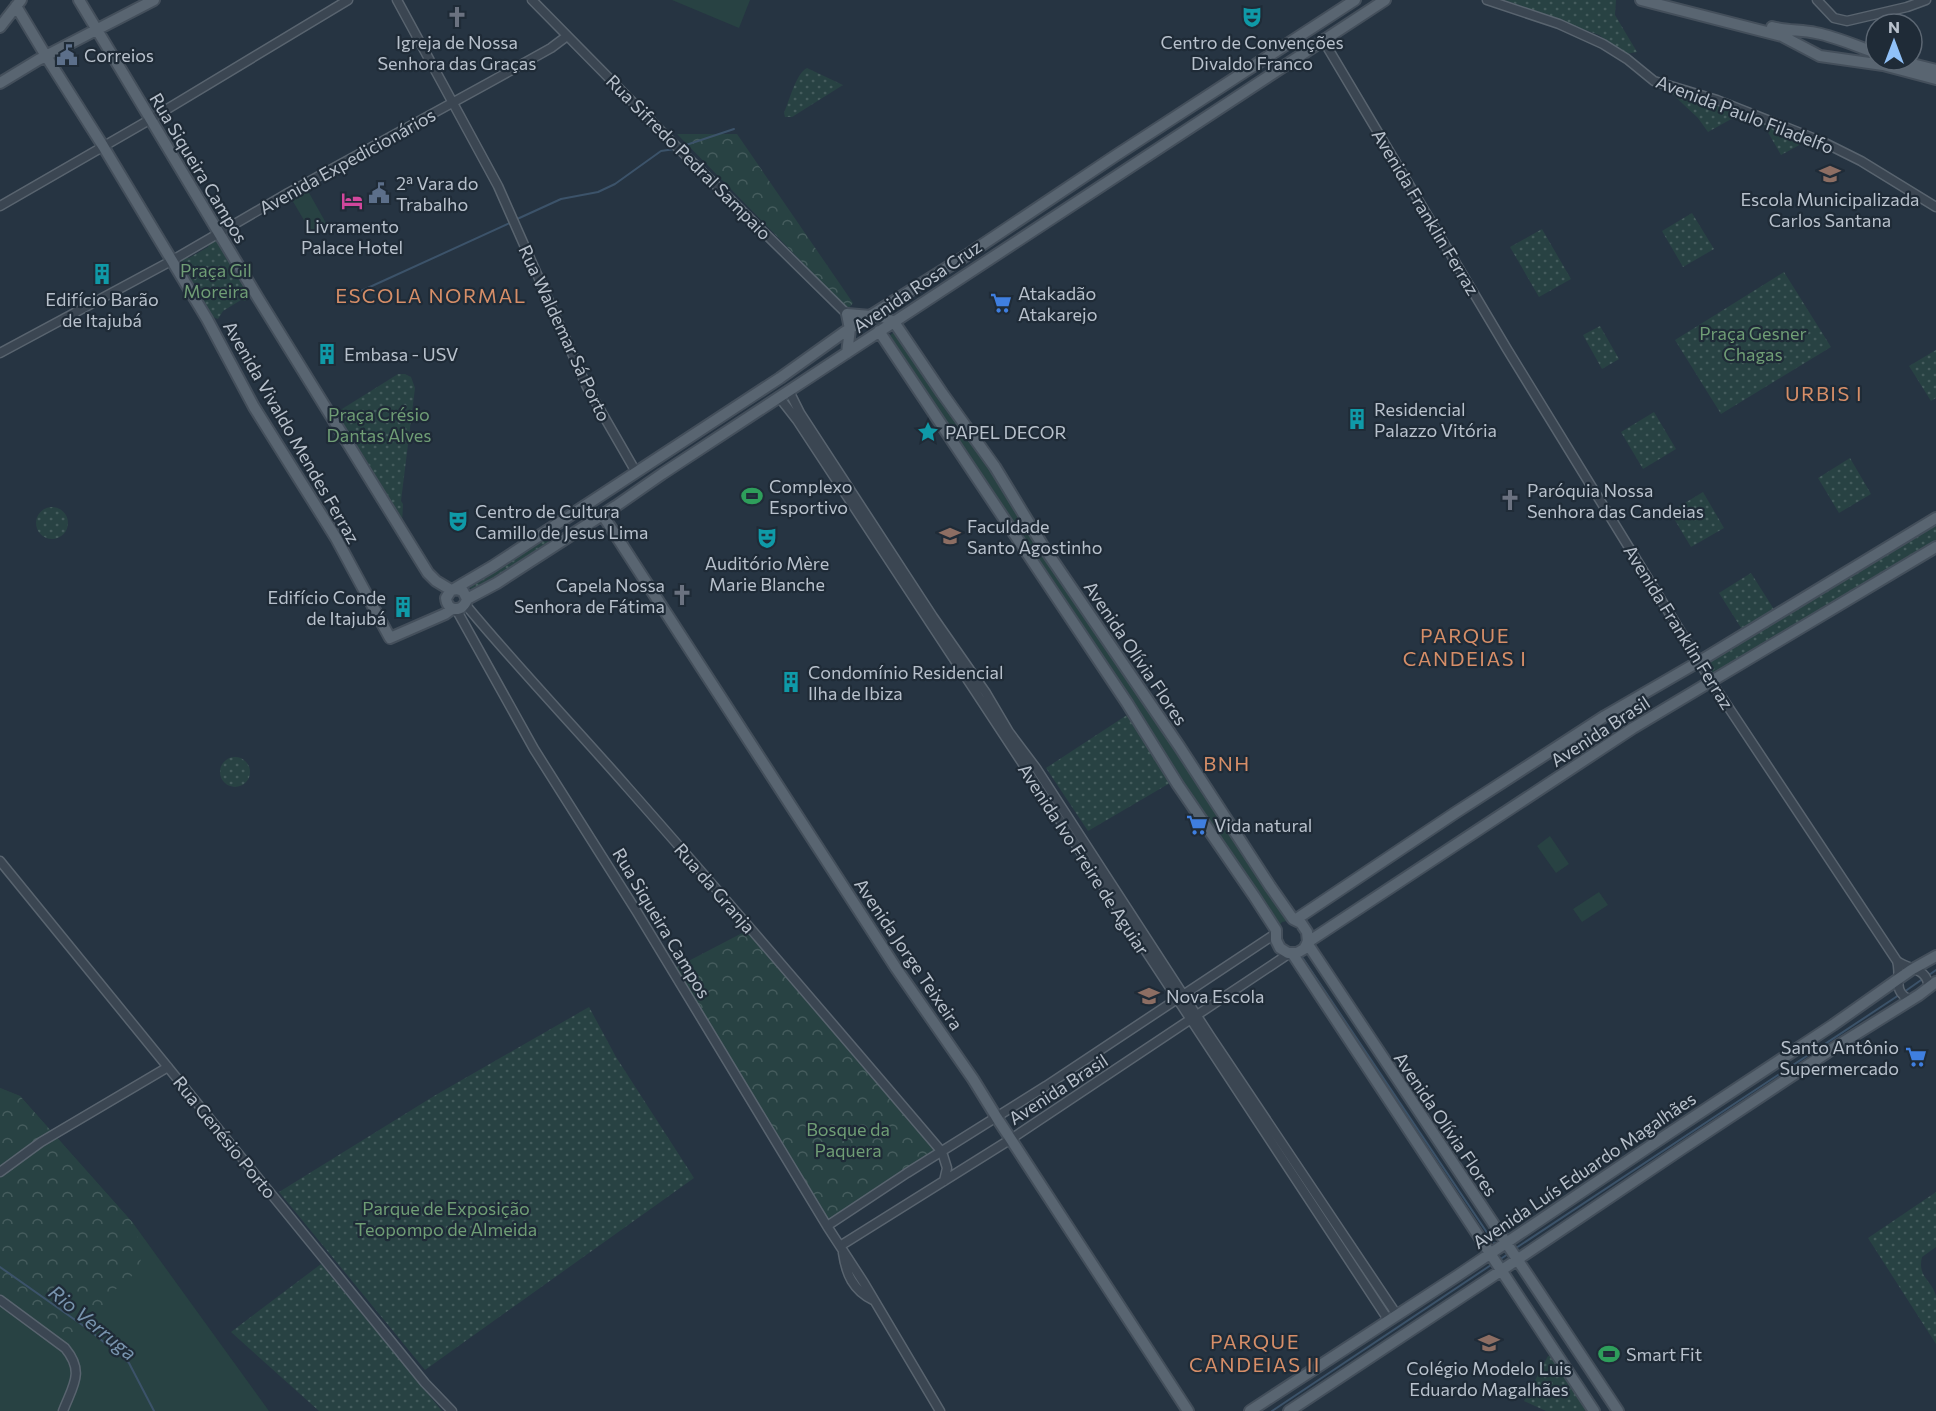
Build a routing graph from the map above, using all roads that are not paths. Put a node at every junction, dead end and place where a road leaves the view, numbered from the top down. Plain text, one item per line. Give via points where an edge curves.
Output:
1 (79, 0) edge
2 (154, 0) edge
3 (348, 0) edge
4 (398, 0) edge
5 (532, 0) edge
6 (1355, 0) edge
7 (1385, 0) edge
8 (1487, 0) edge
9 (1641, 0) edge
10 (1668, 0) edge
11 (1817, 0) edge
12 (1926, 0) edge
13 (17, 2) edge
14 (0, 27) edge
15 (98, 30) junction
16 (567, 36) junction
17 (1323, 40) junction
18 (1857, 46) junction
19 (1864, 49) edge
20 (46, 56) junction
21 (1852, 61) junction
22 (1244, 72) junction
23 (1936, 79) edge
24 (0, 83) edge
25 (1253, 86) junction
26 (452, 102) junction
27 (150, 119) junction
28 (1146, 137) junction
29 (103, 146) junction
30 (1156, 150) junction
31 (0, 206) edge
32 (1936, 207) edge
33 (1029, 214) junction
34 (1035, 228) junction
35 (219, 233) junction
36 (171, 261) junction
37 (889, 304) junction
38 (848, 314) junction
39 (869, 316) junction
40 (894, 322) junction
41 (850, 329) junction
42 (882, 329) junction
43 (0, 353) edge
44 (847, 353) junction
45 (784, 394) junction
46 (744, 401) junction
47 (753, 414) junction
48 (636, 472) junction
49 (602, 514) junction
50 (1936, 518) edge
51 (556, 524) junction
52 (567, 537) junction
53 (1936, 548) edge
54 (453, 589) junction
55 (460, 605) junction
56 (390, 638) joint
57 (1700, 662) junction
58 (1712, 681) junction
59 (1179, 746) junction
60 (1186, 757) junction
61 (1162, 758) junction
62 (1169, 770) junction
63 (0, 861) edge
64 (1294, 920) junction
65 (1276, 932) junction
66 (1308, 943) junction
67 (1290, 953) junction
68 (1936, 956) edge
69 (1897, 961) junction
70 (1917, 969) junction
71 (1898, 984) junction
72 (1931, 985) edge
73 (1180, 996) junction
74 (1908, 999) junction
75 (1195, 1018) junction
76 (168, 1067) junction
77 (996, 1116) junction
78 (1011, 1139) junction
79 (942, 1152) junction
80 (0, 1172) edge
81 (944, 1181) junction
82 (826, 1226) junction
83 (1505, 1243) junction
84 (841, 1249) junction
85 (1490, 1253) junction
86 (1517, 1260) junction
87 (1501, 1270) junction
88 (0, 1300) edge
89 (1393, 1318) junction
90 (1586, 1363) junction
91 (1571, 1377) junction
92 (1601, 1385) junction
93 (1583, 1394) junction
94 (63, 1411) edge
95 (452, 1411) edge
96 (940, 1411) edge
97 (1188, 1411) edge
98 (1250, 1411) edge
99 (1289, 1411) edge
100 (1594, 1411) edge
101 (1618, 1411) edge

1 - 15 main road, Rua Siqueira Campos
2 - 15 main road
3 - 27 street
4 - 26 street, Rua Waldemar Sá Porto
5 - 16 street, Rua Sifredo Pedral Sampaio
6 - 22 main road, Avenida Rosa Cruz
7 - 17 main road, Avenida Rosa Cruz
8 - 32 street, Avenida Paulo Filadelfo via 1559,24 1603,44 1654,81 1717,100 1823,142
9 - 21 main road via 1782,36 1820,56
10 - 18 main road via 1783,30 1815,32
11 - 12 street via 1834,18 1847,21
13 - 14 main road
13 - 20 main road, Avenida Vivaldo Mendes Ferraz
15 - 20 main road
15 - 27 main road, Rua Siqueira Campos
16 - 26 street, Avenida Expedicionários
16 - 38 street, Rua Sifredo Pedral Sampaio
17 - 25 main road, Avenida Rosa Cruz
17 - 57 street, Avenida Franklin Ferraz
18 - 19 main road
18 - 21 main road via 1839,43 1836,47 1836,55
20 - 24 main road
20 - 29 main road, Avenida Vivaldo Mendes Ferraz
21 - 23 main road
22 - 25 main road via 1243,83
22 - 28 main road, Avenida Rosa Cruz
25 - 30 main road, Avenida Rosa Cruz
26 - 35 street, Avenida Expedicionários
26 - 48 street, Rua Waldemar Sá Porto via 514,221 587,387
27 - 29 street
27 - 35 main road, Rua Siqueira Campos
28 - 30 main road via 1153,138
28 - 33 main road, Avenida Rosa Cruz
29 - 31 street
29 - 36 main road, Avenida Vivaldo Mendes Ferraz
30 - 34 main road, Avenida Rosa Cruz
33 - 34 main road via 1029,224
33 - 37 main road, Avenida Rosa Cruz
34 - 40 main road, Avenida Rosa Cruz
35 - 36 street, Avenida Expedicionários
35 - 54 main road, Rua Siqueira Campos via 428,573
36 - 43 street, Avenida Expedicionários
36 - 56 main road, Avenida Vivaldo Mendes Ferraz via 254,407 336,538
37 - 39 main road, Avenida Rosa Cruz
37 - 42 main road
38 - 39 main road
38 - 41 main road
39 - 41 main road, Avenida Rosa Cruz
39 - 42 main road
40 - 42 main road
40 - 59 main road, Avenida Olívia Flores
41 - 44 main road
41 - 46 main road, Avenida Rosa Cruz
42 - 44 main road, Avenida Rosa Cruz
42 - 61 main road, Avenida Olívia Flores
44 - 45 main road, Avenida Rosa Cruz
45 - 47 main road, Avenida Rosa Cruz
45 - 73 street, Avenida Ivo Freire de Aguiar
46 - 47 main road via 752,404
46 - 48 main road, Avenida Rosa Cruz
47 - 49 main road, Avenida Rosa Cruz
48 - 51 main road, Avenida Rosa Cruz
49 - 52 main road, Avenida Rosa Cruz
49 - 77 main road, Avenida Jorge Teixeira
50 - 57 main road, Avenida Brasil
51 - 52 main road via 556,533
51 - 54 main road, Avenida Rosa Cruz
52 - 55 main road, Avenida Rosa Cruz
53 - 58 main road, Avenida Brasil
54 - 55 main road via 464,591
54 - 55 main road via 446,601
55 - 56 main road, Avenida Rosa Cruz
55 - 79 street, Rua da Granja via 708,878
55 - 82 street, Rua Siqueira Campos via 534,749
57 - 58 street, Avenida Franklin Ferraz
57 - 64 main road, Avenida Brasil via 1605,716
58 - 66 main road, Avenida Brasil via 1623,734
58 - 69 street, Avenida Franklin Ferraz
59 - 60 main road, Avenida Olívia Flores
59 - 61 main road
60 - 62 main road
60 - 64 main road, Avenida Olívia Flores
61 - 62 main road, Avenida Olívia Flores
62 - 65 main road, Avenida Olívia Flores
63 - 76 street, Rua Genésio Porto
64 - 65 main road, Avenida Brasil via 1282,922
64 - 66 main road, Avenida Olívia Flores via 1307,932
65 - 67 main road, Avenida Olívia Flores via 1280,948
65 - 73 street, Avenida Brasil
66 - 67 main road, Avenida Brasil via 1297,953
66 - 83 main road, Avenida Olívia Flores
67 - 75 street, Avenida Brasil
67 - 85 main road, Avenida Olívia Flores
68 - 70 main road, Avenida Luís Eduardo Magalhães
69 - 70 street
69 - 71 street
70 - 71 main road, Avenida Luís Eduardo Magalhães
70 - 72 street
71 - 74 street
71 - 83 main road, Avenida Luís Eduardo Magalhães
72 - 74 main road, Avenida Luís Eduardo Magalhães
73 - 75 street, Avenida Ivo Freire de Aguiar
73 - 77 street, Avenida Brasil
74 - 86 main road, Avenida Luís Eduardo Magalhães
75 - 78 street, Avenida Brasil
75 - 89 street, Avenida Ivo Freire de Aguiar
76 - 80 street via 41,1142
76 - 95 street, Rua Genésio Porto via 410,1365
77 - 78 main road, Avenida Jorge Teixeira
77 - 79 street, Avenida Brasil
78 - 81 street, Avenida Brasil
78 - 97 main road, Avenida Jorge Teixeira
79 - 81 street
79 - 82 street, Avenida Brasil
81 - 84 street, Avenida Brasil
82 - 84 street, Rua Siqueira Campos
83 - 85 main road, Avenida Luís Eduardo Magalhães
83 - 86 main road, Avenida Olívia Flores
84 - 96 street, Rua Siqueira Campos via 852,1283 874,1300
85 - 87 main road, Avenida Olívia Flores
85 - 89 main road, Avenida Luís Eduardo Magalhães
86 - 87 main road, Avenida Luís Eduardo Magalhães
86 - 90 main road, Avenida Olívia Flores
87 - 91 main road, Avenida Olívia Flores
87 - 99 main road, Avenida Luís Eduardo Magalhães
88 - 94 street via 59,1344 76,1364
89 - 98 main road, Avenida Luís Eduardo Magalhães
90 - 91 main road via 1584,1374
90 - 92 main road, Avenida Olívia Flores
91 - 93 main road, Avenida Olívia Flores
92 - 93 main road via 1590,1384
92 - 101 main road, Avenida Olívia Flores
93 - 100 main road, Avenida Olívia Flores

